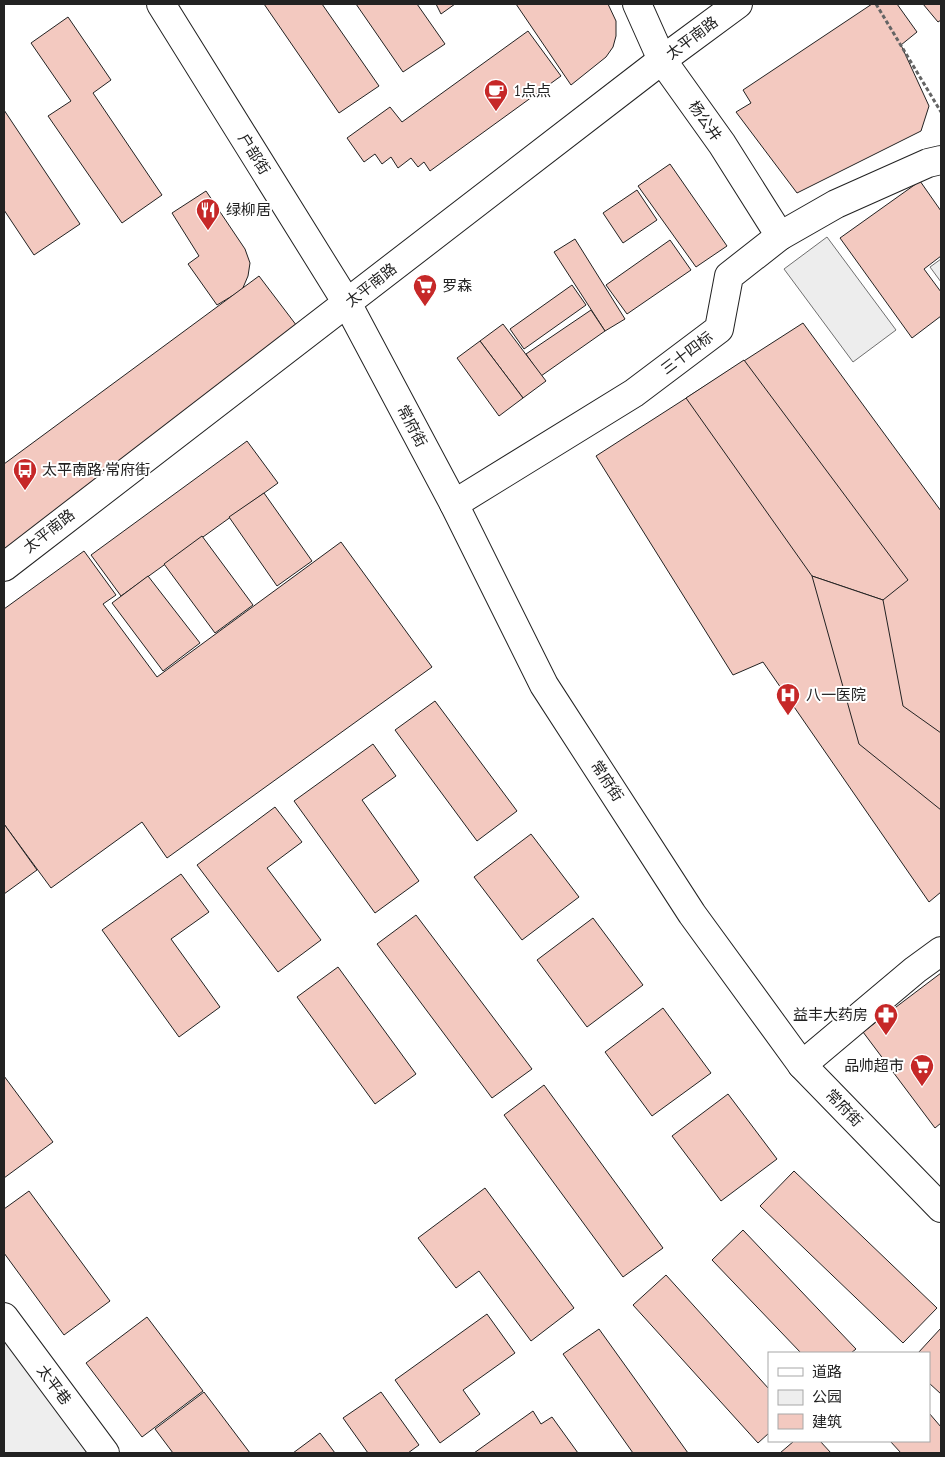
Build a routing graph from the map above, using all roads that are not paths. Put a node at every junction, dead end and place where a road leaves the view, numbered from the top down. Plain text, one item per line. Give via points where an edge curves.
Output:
1 (161, 4) edge
2 (637, 4) edge
3 (738, 4) edge
4 (662, 60) junction
5 (941, 160) edge
6 (780, 236) junction
7 (346, 303) junction
8 (454, 504) junction
9 (4, 567) edge
10 (941, 951) edge
11 (802, 1065) junction
12 (941, 1208) edge
13 (4, 1317) edge
14 (105, 1453) edge

1 - 7 main road, 户部街
2 - 4 main road, 杨公井
3 - 4 main road, 太平南路
4 - 6 main road, 杨公井 via 722,144
4 - 7 main road, 太平南路
5 - 6 main road, 三十四标 via 836,204
6 - 8 main road, 三十四标 via 729,276 719,329 634,393
7 - 8 main road, 常府街
7 - 9 main road, 太平南路
8 - 11 main road, 常府街 via 544,685 692,914
10 - 11 main road
11 - 12 main road, 常府街
13 - 14 main road, 太平巷

